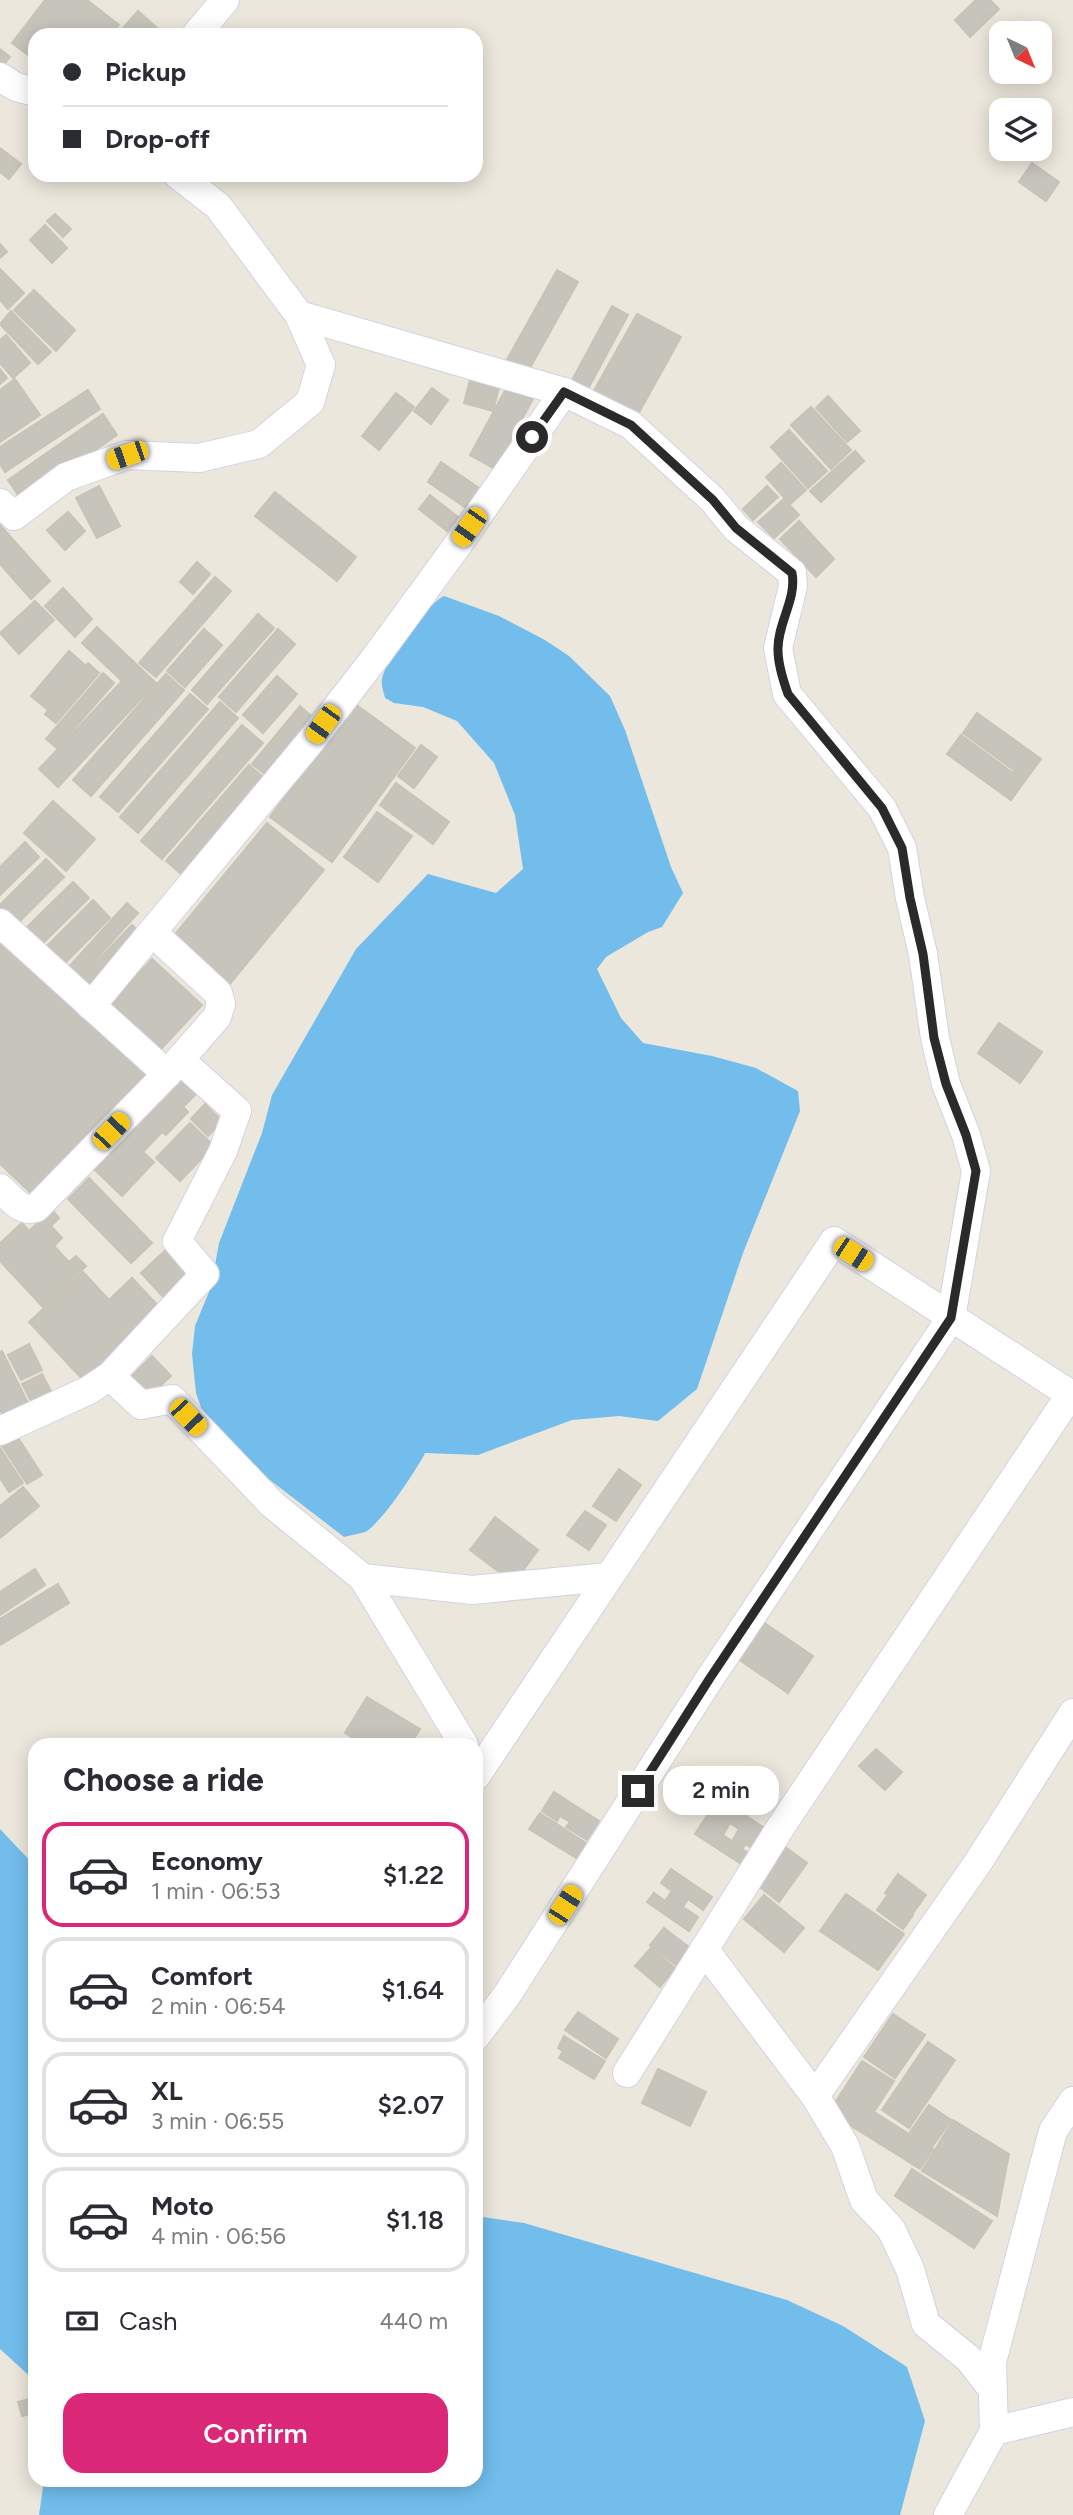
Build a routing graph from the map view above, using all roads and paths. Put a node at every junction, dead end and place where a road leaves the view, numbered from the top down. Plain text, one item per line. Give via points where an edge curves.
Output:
1 (225, 0) edge
2 (202, 28) edge
3 (0, 77) edge
4 (28, 90) edge
5 (187, 182) edge
6 (299, 315) junction
7 (564, 392) junction
8 (0, 503) edge
9 (0, 923) edge
10 (152, 932) junction
11 (91, 1006) junction
12 (173, 1067) junction
13 (0, 1188) edge
14 (951, 1318) junction
15 (110, 1376) junction
16 (1072, 1395) edge
17 (0, 1431) edge
18 (608, 1577) junction
19 (363, 1578) junction
20 (1073, 1713) edge
21 (460, 1738) edge
22 (483, 1761) edge
23 (704, 1949) junction
24 (483, 2027) edge
25 (627, 2073) dead end
26 (815, 2096) junction
27 (1073, 2101) edge
28 (993, 2390) junction
29 (1073, 2412) edge
30 (994, 2431) junction
31 (948, 2515) edge

1 - 2 street
3 - 4 street
5 - 6 street via 218,206
6 - 7 street
6 - 8 street via 321,365 310,402 259,444 199,458 127,455 65,477 14,516
7 - 10 street via 378,654
7 - 14 street via 631,425 713,500 736,528 792,573 778,648 781,672 788,694 882,808 902,848 934,1038 976,1171
9 - 11 street
10 - 11 street
10 - 12 street via 218,993 221,1004 217,1017
11 - 12 street
12 - 13 street via 36,1208 23,1209
12 - 15 street via 237,1111 223,1151 177,1241 205,1275
14 - 16 street
14 - 18 street via 834,1241
14 - 24 street
15 - 17 street
15 - 19 street via 141,1405 172,1399 272,1504
16 - 23 street via 782,1825
18 - 19 street via 472,1590
18 - 22 street
19 - 21 street
20 - 26 street via 977,1864
23 - 25 street
23 - 26 street
26 - 28 street via 845,2146 864,2200 891,2229 910,2269 926,2324 969,2359
27 - 28 street via 1053,2131 992,2362
28 - 30 street
29 - 30 street
30 - 31 street

